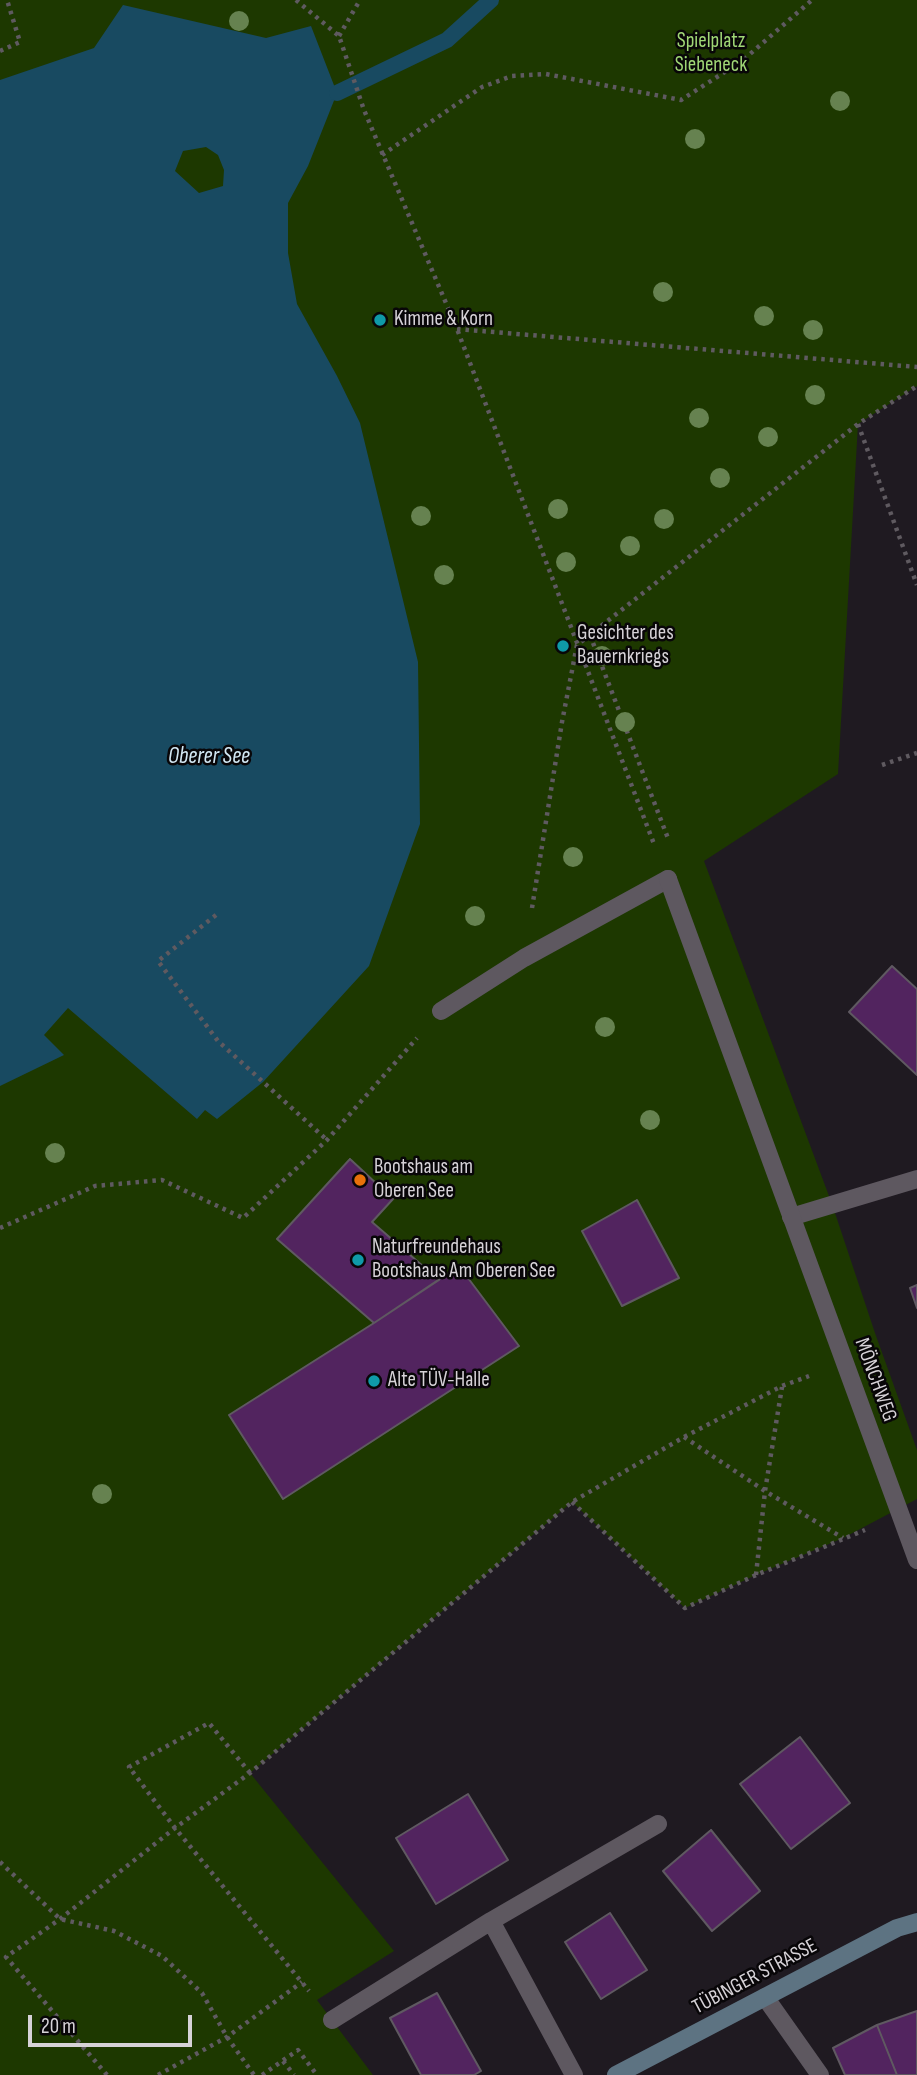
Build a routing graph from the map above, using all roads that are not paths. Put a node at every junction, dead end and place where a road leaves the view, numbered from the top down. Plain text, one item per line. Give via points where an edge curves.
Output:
1 (441, 1011) road end
2 (917, 1179) edge
3 (791, 1217) junction
4 (917, 1560) edge
5 (658, 1824) dead end
6 (491, 1921) junction
7 (917, 1922) edge
8 (765, 1997) junction
9 (332, 2020) road end
10 (575, 2075) edge
11 (616, 2075) edge
12 (820, 2075) edge

1 - 3 street, MÖNCHWEG via 524,958 668,879
2 - 3 street
3 - 4 street, MÖNCHWEG
5 - 6 street
6 - 9 street
6 - 10 street
7 - 8 main road, TÜBINGER STRASSE
8 - 11 main road, TÜBINGER STRASSE
8 - 12 street

